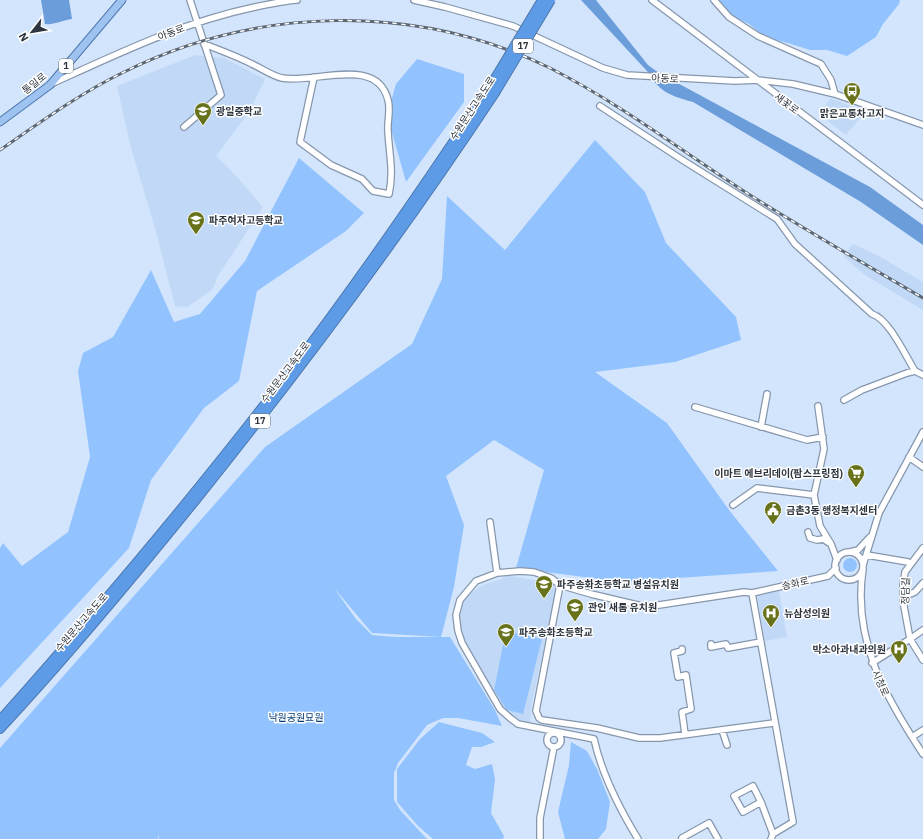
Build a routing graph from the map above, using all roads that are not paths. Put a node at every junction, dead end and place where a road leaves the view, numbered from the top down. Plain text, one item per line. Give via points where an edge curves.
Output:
1 (122, 0) edge
2 (190, 0) edge
3 (297, 0) edge
4 (414, 0) edge
5 (542, 0) edge
6 (551, 0) edge
7 (652, 0) edge
8 (714, 0) edge
9 (197, 22) junction
10 (204, 44) junction
11 (314, 77) junction
12 (758, 80) junction
13 (50, 85) junction
14 (492, 90) junction
15 (835, 94) junction
16 (600, 106) dead end
17 (0, 122) edge
18 (923, 124) edge
19 (184, 127) dead end
20 (923, 205) edge
21 (914, 371) junction
22 (923, 375) edge
23 (767, 394) dead end
24 (844, 400) dead end
25 (818, 406) dead end
26 (695, 407) dead end
27 (761, 427) junction
28 (923, 432) edge
29 (823, 437) junction
30 (909, 457) junction
31 (923, 467) edge
32 (814, 495) junction
33 (733, 505) dead end
34 (490, 522) dead end
35 (808, 532) dead end
36 (871, 536) junction
37 (831, 544) junction
38 (923, 548) edge
39 (848, 552) junction
40 (867, 555) junction
41 (837, 560) junction
42 (911, 564) junction
43 (863, 567) junction
44 (836, 568) junction
45 (497, 573) junction
46 (839, 575) junction
47 (828, 576) junction
48 (853, 579) junction
49 (923, 583) edge
50 (560, 584) junction
51 (861, 588) junction
52 (752, 593) junction
53 (903, 597) junction
54 (923, 630) edge
55 (910, 639) junction
56 (761, 642) junction
57 (711, 644) dead end
58 (682, 648) dead end
59 (922, 656) edge
60 (872, 663) junction
61 (0, 720) edge
62 (774, 723) junction
63 (597, 728) junction
64 (0, 729) edge
65 (722, 730) junction
66 (923, 730) edge
67 (555, 732) junction
68 (685, 734) junction
69 (912, 737) junction
70 (594, 739) junction
71 (727, 745) dead end
72 (554, 747) junction
73 (923, 754) edge
74 (761, 802) junction
75 (772, 836) edge
76 (540, 839) edge
77 (638, 839) edge
78 (683, 839) edge
79 (718, 839) edge

1 - 13 main road, 통일로 / 1
2 - 9 street
3 - 9 street, 아동로 via 220,14
4 - 12 street, 아동로 via 513,26 603,68 627,75
5 - 14 highway, 수원문산고속도로 / 17, bridge
6 - 14 highway, 수원문산고속도로 / 17, bridge
7 - 12 street, 새꽃로
8 - 15 street via 730,18 758,36 821,64
9 - 10 street
9 - 13 street, 아동로 via 125,50
10 - 11 street via 281,77
10 - 19 street via 221,95
11 - 11 street via 300,142 331,165 362,179 373,191 389,194 393,178 388,130 390,117 388,100 383,90 376,81 364,75
12 - 15 street, 아동로 via 792,84
12 - 20 street, 새꽃로
13 - 17 main road, 통일로 / 1
14 - 61 highway, 수원문산고속도로 / 17 via 288,374 159,535
14 - 64 highway, 수원문산고속도로 / 17 via 411,218 264,416 105,610
15 - 18 street, 아동로
16 - 21 street via 776,220 795,244 872,314 881,319 896,338
21 - 22 street
21 - 24 street via 862,390
23 - 27 street
25 - 29 street
26 - 27 street
27 - 29 street via 807,440
28 - 30 street
29 - 32 street via 824,448
30 - 31 street
30 - 36 street via 879,513
32 - 33 street via 756,488
32 - 37 street via 820,526
34 - 45 street
35 - 37 street via 810,538 823,539
36 - 39 street via 858,550
36 - 40 street
37 - 41 street
38 - 42 street, 정담길
39 - 41 street
39 - 43 street via 860,557
40 - 42 street
40 - 43 street
41 - 44 street
42 - 53 street, 정담길 via 906,572
43 - 48 street via 859,576
43 - 51 street, 시청로
44 - 46 street
44 - 47 street
45 - 50 street, 송화로 via 534,572
45 - 67 street, 송화로 via 476,581 460,600 456,615 462,642 500,709 518,724
46 - 47 street, 송화로
46 - 48 street via 845,579
47 - 52 street, 송화로
48 - 51 street
49 - 53 street via 915,592
50 - 52 street, 송화로 via 646,607 744,592
50 - 63 street via 537,714 547,722
51 - 60 street, 시청로 via 864,630
52 - 56 street
53 - 55 street, 정담길
54 - 55 street
55 - 59 street, 정담길
55 - 60 street
56 - 57 street via 728,648 726,644 711,647
56 - 62 street
58 - 68 street via 682,651 674,653 678,677 686,675 691,709 682,712
60 - 69 street, 시청로 via 886,695
62 - 65 street
62 - 75 street via 793,822
63 - 68 street via 632,737 660,738
63 - 70 street
65 - 68 street
65 - 71 street
66 - 69 street
67 - 70 street, 송화로
67 - 72 street via 560,735 561,740 559,745
67 - 72 street via 548,734 546,739 548,744
69 - 73 street, 시청로
70 - 77 street via 608,783
72 - 76 street via 540,818
74 - 74 street via 743,812 734,796 753,786
74 - 75 street
78 - 79 street via 709,823

